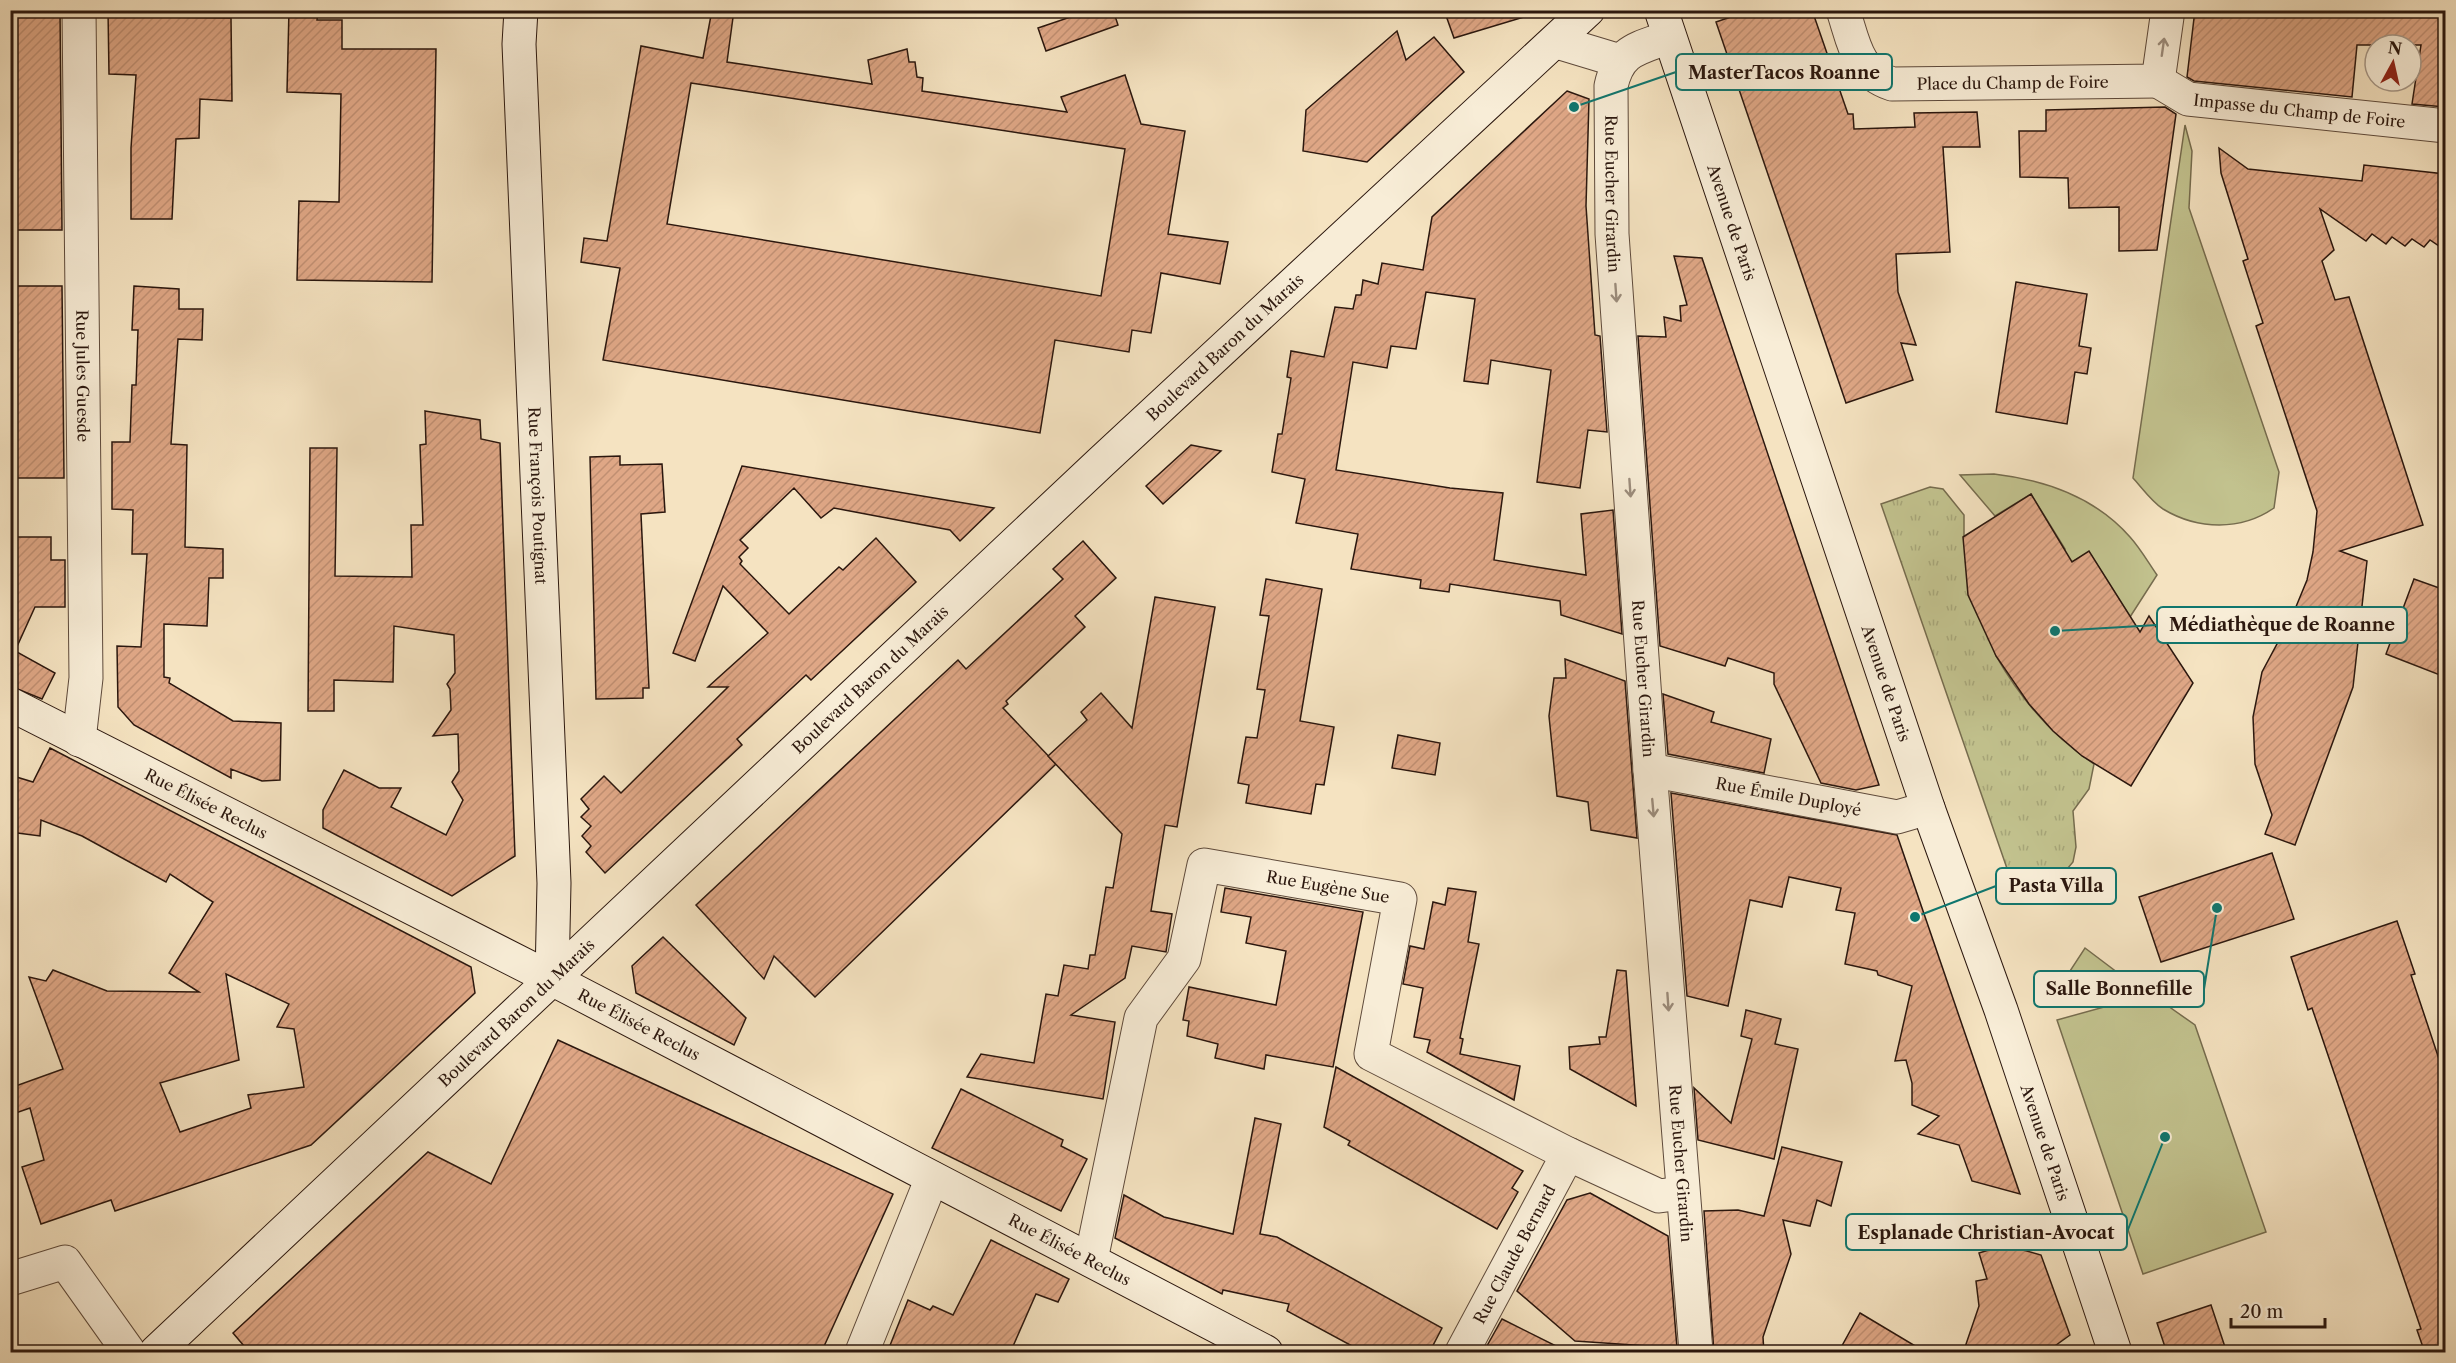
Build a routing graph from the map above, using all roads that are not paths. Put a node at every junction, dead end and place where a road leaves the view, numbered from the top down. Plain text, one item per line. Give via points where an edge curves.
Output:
1 (79, 10) edge
2 (521, 10) edge
3 (1588, 10) edge
4 (1843, 10) edge
5 (2168, 10) edge
6 (1665, 24) edge
7 (1557, 42) junction
8 (1620, 61) junction
9 (2158, 81) junction
10 (2445, 126) edge
11 (10, 704) edge
12 (79, 740) junction
13 (1650, 770) junction
14 (1928, 808) junction
15 (552, 979) junction
16 (1568, 1154) junction
17 (932, 1178) junction
18 (1682, 1193) junction
19 (1091, 1260) junction
20 (10, 1279) edge
21 (2114, 1352) edge
22 (129, 1353) edge
23 (156, 1353) edge
24 (862, 1353) edge
25 (1266, 1353) edge
26 (1462, 1353) edge
27 (1696, 1353) edge

1 - 12 street, Rue Jules Guesde via 86,678
2 - 15 street, Rue François Poutignat via 519,44 554,883
3 - 7 street, Boulevard Baron du Marais
4 - 9 street, Place du Champ de Foire via 1861,63 1878,79 1893,84
9 -> 5 street
6 - 8 street
6 - 14 street, Avenue de Paris
7 - 8 street
7 - 15 street, Boulevard Baron du Marais via 1100,463
8 -> 13 street, Rue Eucher Girardin via 1611,86 1612,234
9 - 10 street, Impasse du Champ de Foire via 2188,99
11 - 12 street, Rue Élisée Reclus
12 - 15 street, Rue Élisée Reclus
13 - 14 street, Rue Émile Duployé via 1897,816
13 -> 18 street, Rue Eucher Girardin
14 - 21 street, Avenue de Paris via 2001,1010
15 - 17 street, Rue Élisée Reclus
15 - 23 street, Boulevard Baron du Marais
16 - 18 street, Rue Eugène Sue via 1659,1196
16 - 19 street, Rue Eugène Sue via 1371,1054 1401,899 1204,865 1184,960 1141,1018
16 - 26 street, Rue Claude Bernard
17 - 19 street, Rue Élisée Reclus
17 - 24 street
18 - 27 street, Rue Eucher Girardin
19 - 25 street, Rue Élisée Reclus
20 - 22 street via 65,1262

